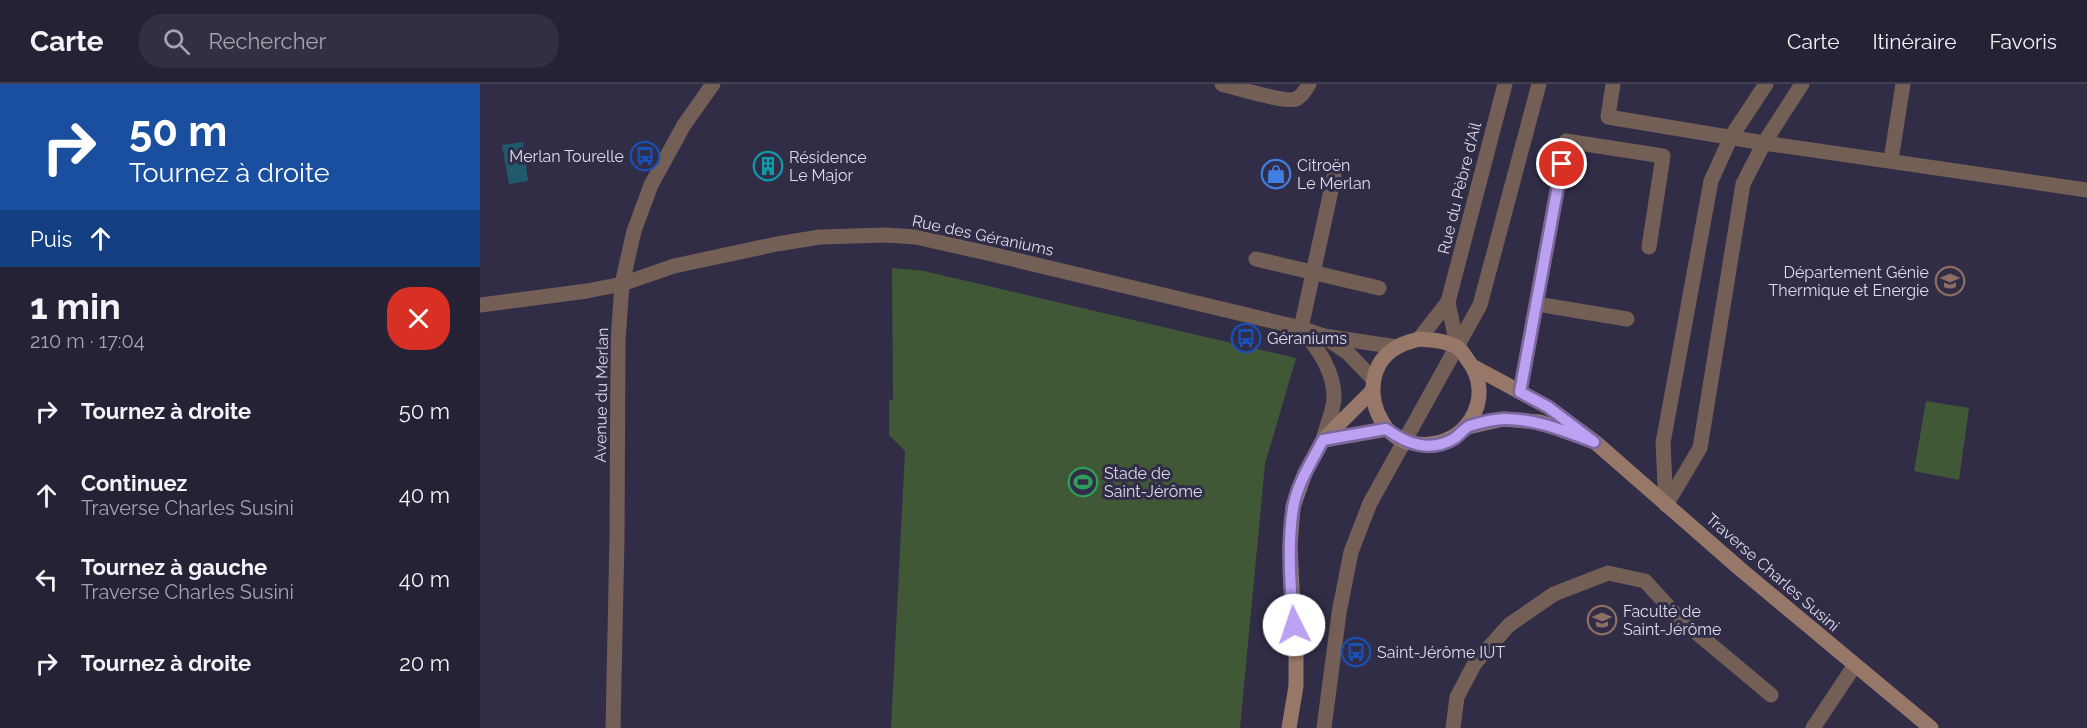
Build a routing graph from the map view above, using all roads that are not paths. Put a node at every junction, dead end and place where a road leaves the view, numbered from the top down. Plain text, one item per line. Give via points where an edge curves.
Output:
1 (713, 84) edge
2 (1223, 84) edge
3 (1309, 84) edge
4 (1505, 84) edge
5 (1539, 84) edge
6 (1613, 84) edge
7 (1766, 84) edge
8 (1802, 84) edge
9 (1903, 84) edge
10 (1731, 137) junction
11 (1764, 143) junction
12 (1891, 160) junction
13 (1334, 177) dead end
14 (2087, 190) edge
15 (1649, 247) dead end
16 (1256, 259) dead end
17 (1313, 273) junction
18 (622, 284) junction
19 (1379, 288) dead end
20 (1448, 302) junction
21 (1537, 304) junction
22 (480, 305) edge
23 (1627, 319) dead end
24 (1301, 328) junction
25 (1324, 336) junction
26 (1419, 339) junction
27 (1457, 346) junction
28 (1397, 347) junction
29 (1474, 367) junction
30 (1373, 385) junction
31 (1520, 392) junction
32 (1467, 427) junction
33 (1386, 429) junction
34 (1323, 440) junction
35 (1403, 441) junction
36 (1594, 442) junction
37 (1666, 505) junction
38 (1855, 665) junction
39 (1771, 695) dead end
40 (613, 728) edge
41 (1289, 728) edge
42 (1324, 728) edge
43 (1453, 728) edge
44 (1813, 728) edge
45 (1931, 728) edge

1 - 18 street, Avenue du Merlan via 684,124 651,185 634,231
2 - 3 street via 1286,100 1297,99
4 - 20 street, Rue du Pèbre d'Ail
5 - 27 street via 1480,305
6 - 10 street via 1608,117
7 - 10 street
8 - 11 street
9 - 12 street
10 - 11 street
10 - 37 street via 1711,181 1663,442
11 - 12 street
11 - 37 street via 1743,184 1700,448
12 - 14 street
13 - 17 street
15 - 21 street via 1663,156 1566,141
16 - 17 street
17 - 19 street
17 - 24 street
18 - 22 street, Rue des Géraniums
18 - 24 street, Rue des Géraniums via 674,266 777,244 820,237 886,235 916,237
18 - 40 street, Avenue du Merlan
20 - 26 street, Rue du Pèbre d'Ail
20 - 27 street, Rue du Pèbre d'Ail
21 - 23 street
21 - 31 street
24 - 25 street, Rue des Géraniums
24 - 34 street via 1329,371 1334,399
25 - 28 street, Rue des Géraniums
25 - 30 street, Rue des Géraniums via 1348,353
26 - 27 street
26 - 28 street
27 - 29 street
27 - 35 street
28 - 30 street via 1382,361
29 - 31 street, Traverse Charles Susini
29 - 32 street via 1479,392
30 - 33 street via 1375,411
30 - 34 street
31 - 36 street, Traverse Charles Susini via 1548,407
32 - 35 street, Traverse Charles Susini via 1455,438 1439,444
32 - 36 street, Traverse Charles Susini via 1503,419 1540,422
33 - 34 street
33 - 35 street
34 - 41 street via 1293,507 1290,546 1296,686
35 - 42 street via 1370,503 1351,552
36 - 37 street, Traverse Charles Susini
37 - 38 street, Traverse Charles Susini
38 - 44 street
38 - 45 street, Traverse Charles Susini
39 - 43 street via 1679,618 1645,581 1608,573 1554,594 1509,625 1475,663 1457,697

